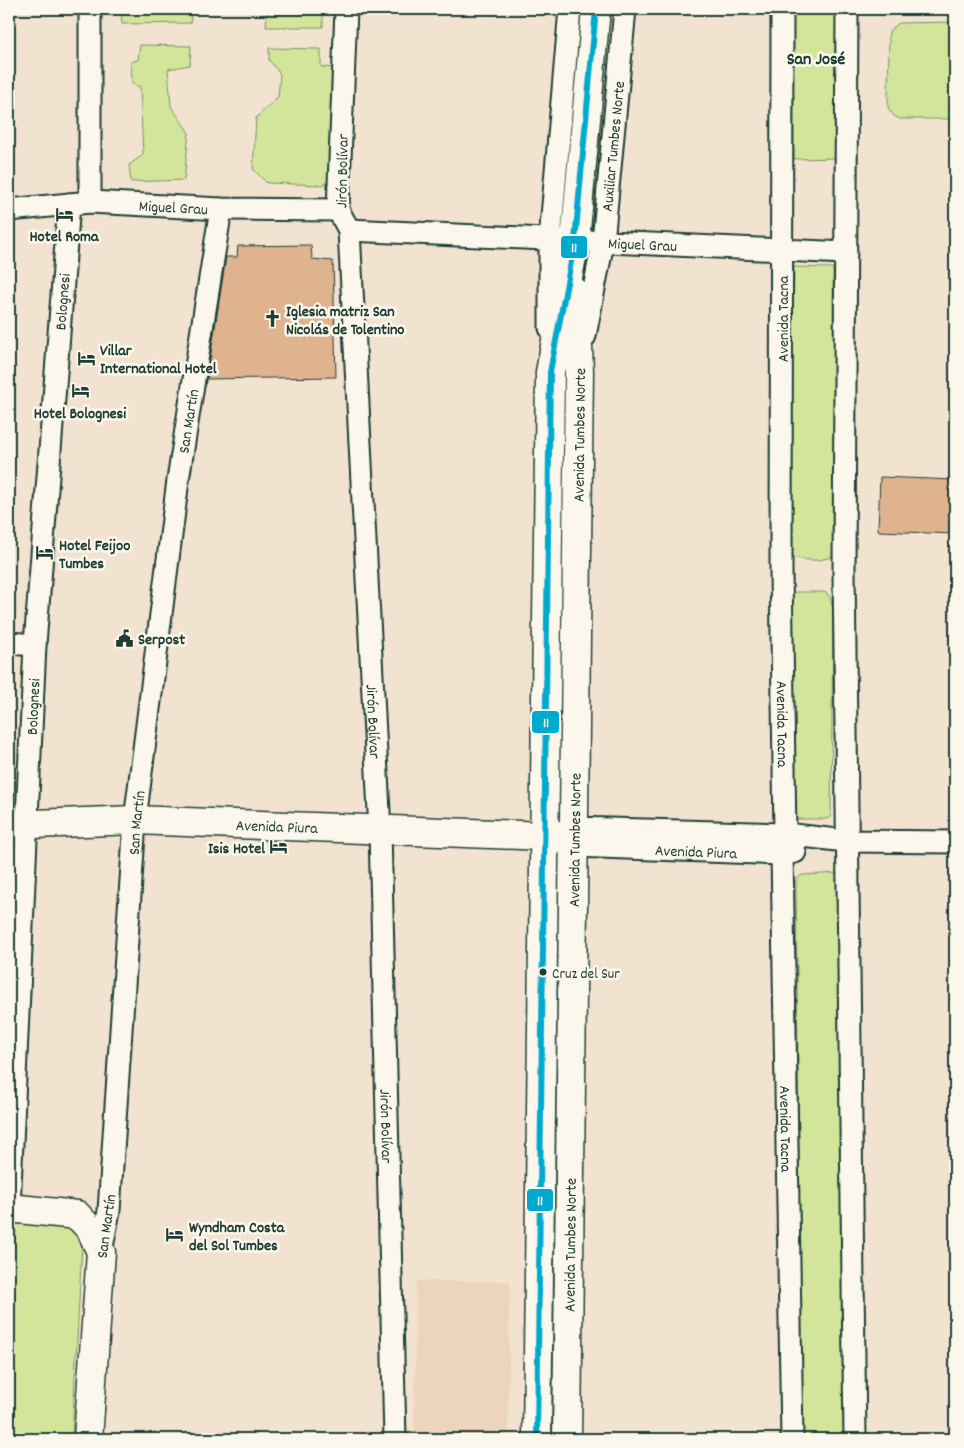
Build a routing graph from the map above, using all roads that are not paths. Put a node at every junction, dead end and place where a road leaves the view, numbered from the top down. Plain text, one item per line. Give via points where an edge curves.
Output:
1 (90, 9) edge
2 (346, 9) edge
3 (570, 9) edge
4 (596, 9) edge
5 (625, 9) edge
6 (782, 9) edge
7 (847, 9) edge
8 (90, 202) junction
9 (68, 204) junction
10 (221, 209) junction
11 (9, 210) edge
12 (338, 210) junction
13 (349, 230) junction
14 (562, 240) junction
15 (603, 242) junction
16 (782, 250) junction
17 (846, 252) junction
18 (579, 371) junction
19 (9, 643) edge
20 (35, 645) junction
21 (135, 820) junction
22 (18, 824) edge
23 (380, 831) junction
24 (545, 836) junction
25 (574, 837) junction
26 (846, 841) junction
27 (955, 842) edge
28 (784, 844) junction
29 (9, 1208) edge
30 (100, 1252) junction
31 (88, 1439) edge
32 (394, 1439) edge
33 (537, 1439) edge
34 (567, 1439) edge
35 (792, 1439) edge
36 (855, 1439) edge

1 - 8 street
2 - 12 street, Jirón Bolívar
3 - 14 street
4 - 14 main road, Avenida Tumbes Norte via 582,168
5 - 15 street, Auxiliar Tumbes Norte
6 - 16 street, Avenida Tacna
7 - 17 street
8 - 9 street, Miguel Grau
8 - 10 street, Miguel Grau
9 - 11 street, Miguel Grau
9 - 20 street, Bolognesi
10 - 12 street, Miguel Grau
10 - 21 street, San Martín via 178,480
12 - 13 street, Jirón Bolívar
13 - 14 street, Miguel Grau
13 - 23 street, Jirón Bolívar
14 - 15 street, Miguel Grau
14 - 18 main road, Avenida Tumbes Norte
14 - 24 main road, Avenida Tumbes Norte via 550,372
15 - 16 street, Miguel Grau
15 - 18 street, Auxiliar Tumbes Norte
16 - 17 street, Miguel Grau
16 - 28 street, Avenida Tacna
17 - 26 street
18 - 25 main road, Avenida Tumbes Norte
19 - 20 street
20 - 22 street, Bolognesi
21 - 22 main road, Avenida Piura
21 - 23 main road, Avenida Piura
21 - 30 street, San Martín via 109,1211
22 - 29 street, Bolognesi
23 - 24 main road, Avenida Piura
23 - 32 street, Jirón Bolívar
24 - 25 street, Avenida Piura
24 - 33 main road, Avenida Tumbes Norte
25 - 28 street, Avenida Piura
25 - 34 main road, Avenida Tumbes Norte
26 - 27 street, Avenida Piura
26 - 28 street, Avenida Piura
26 - 36 street
28 - 35 street, Avenida Tacna
29 - 30 main road via 77,1215 91,1230
30 - 31 main road, San Martín

